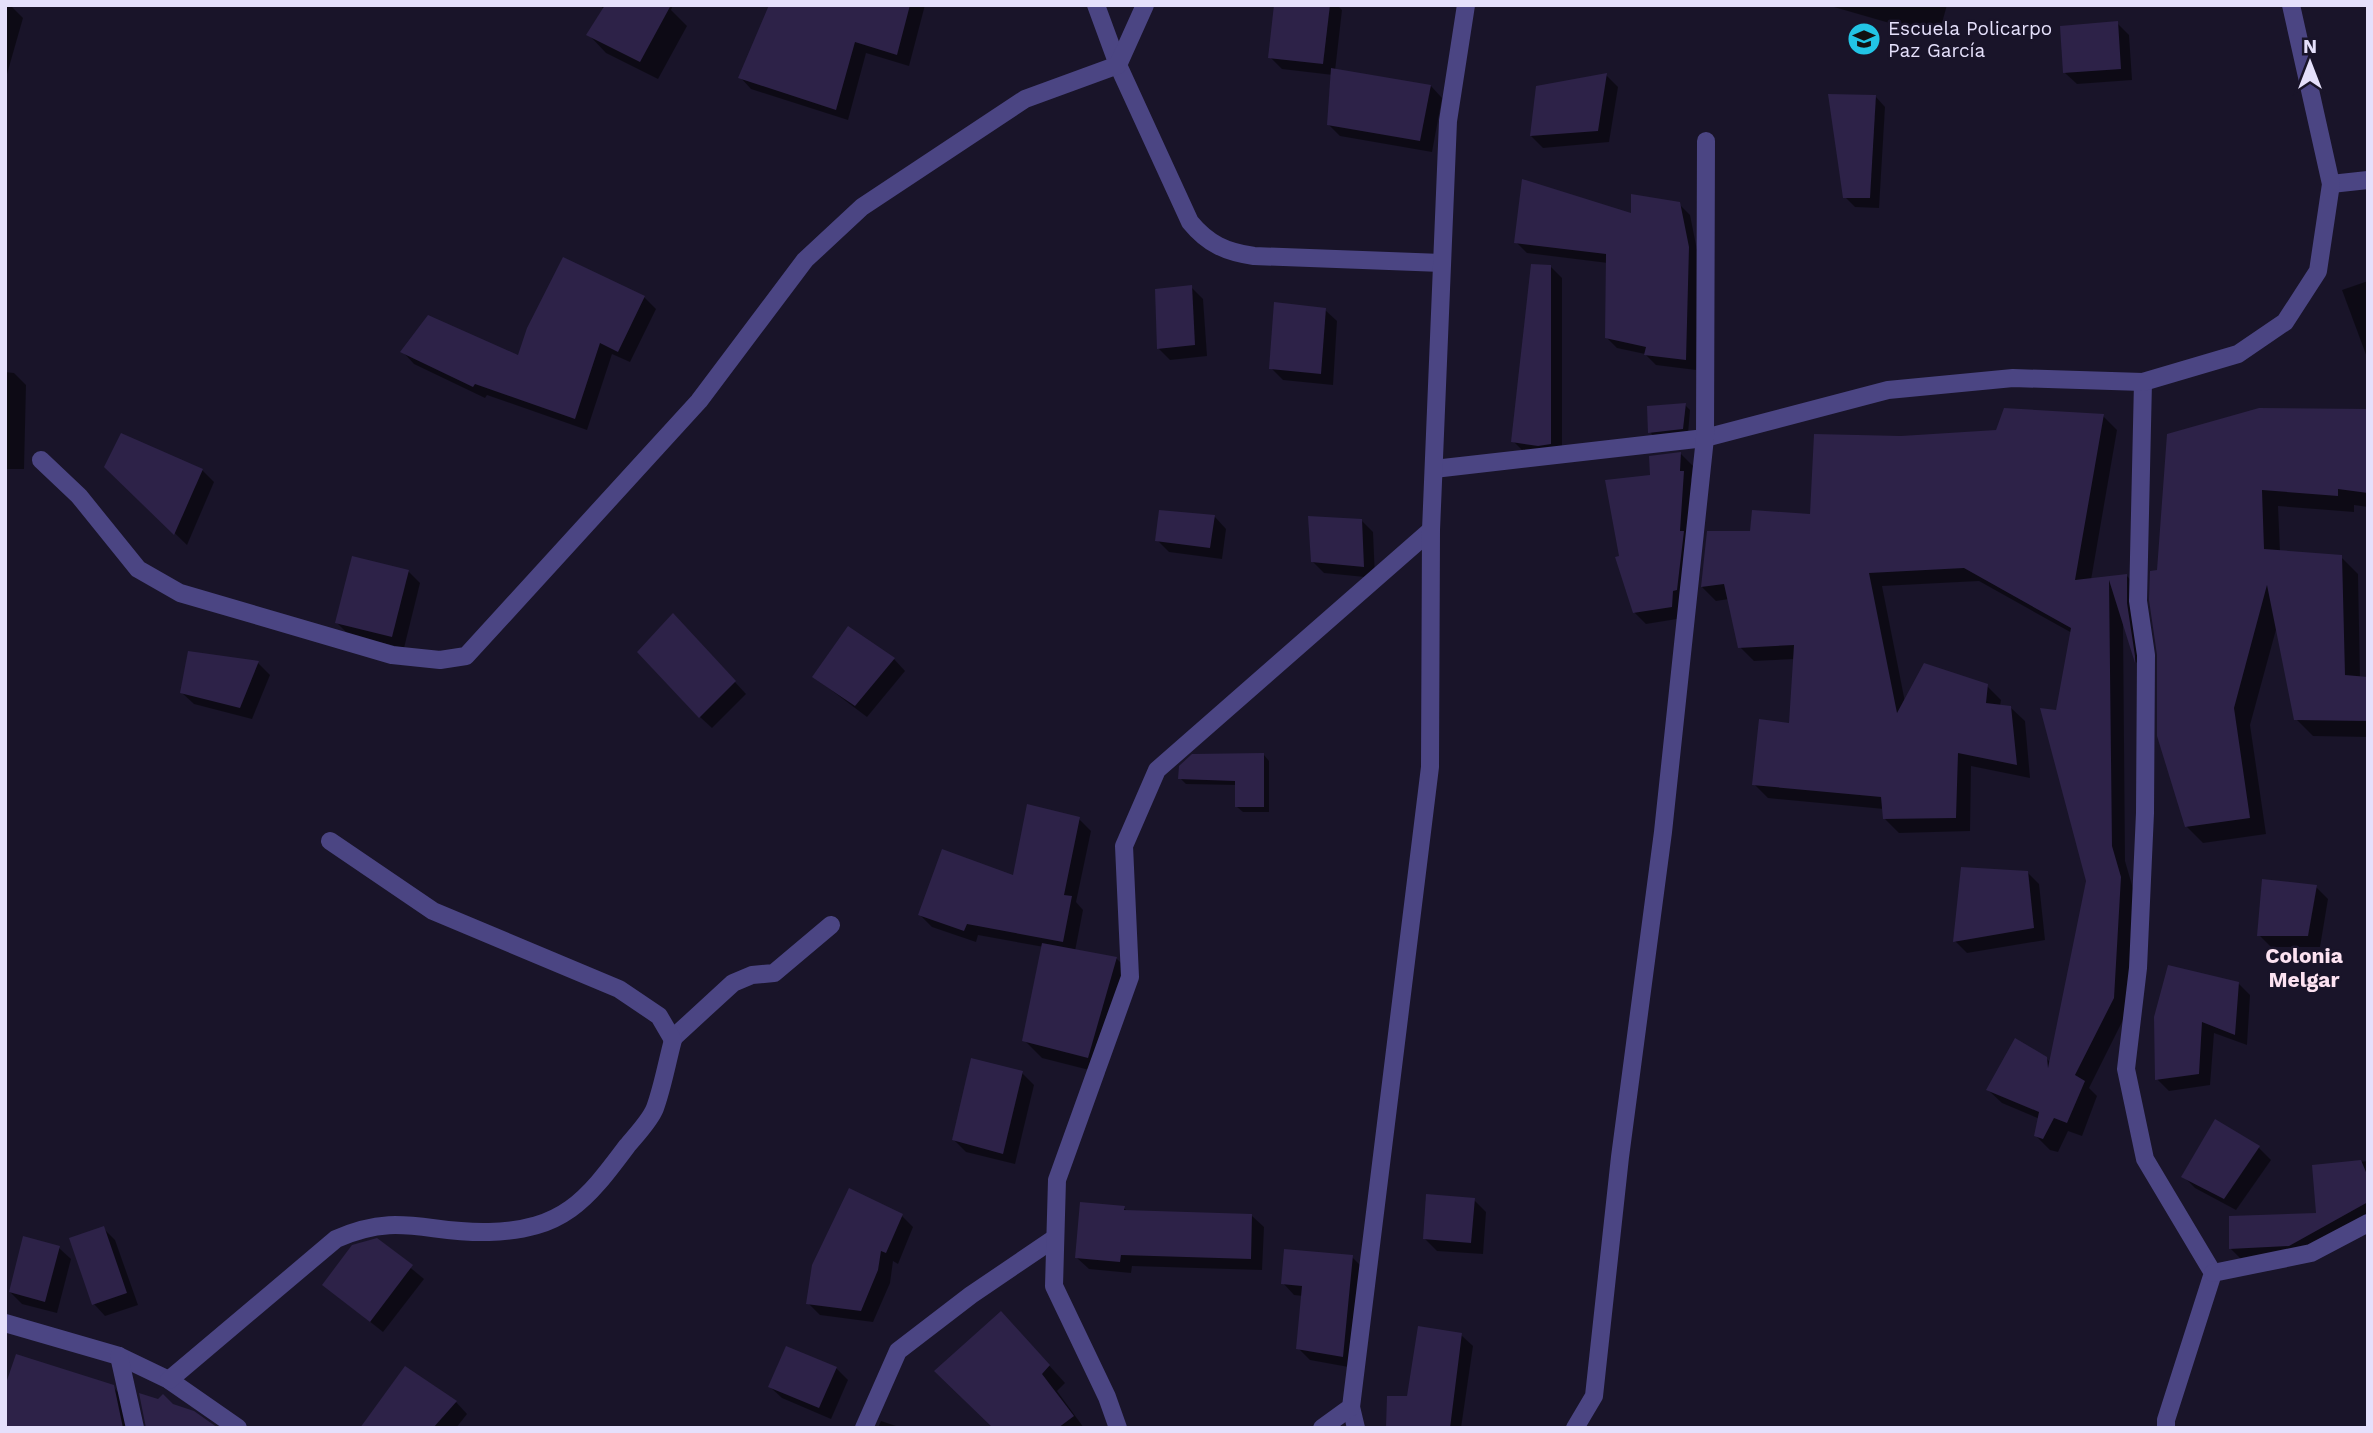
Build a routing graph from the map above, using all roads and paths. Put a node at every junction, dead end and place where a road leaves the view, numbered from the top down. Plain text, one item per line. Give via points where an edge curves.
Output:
1 (1096, 5) edge
2 (1144, 5) edge
3 (1466, 5) edge
4 (2291, 5) edge
5 (1118, 65) junction
6 (1706, 141) dead end
7 (2368, 180) edge
8 (2331, 184) junction
9 (1442, 264) junction
10 (2143, 382) junction
11 (1705, 439) junction
12 (41, 460) dead end
13 (1434, 470) junction
14 (1431, 530) junction
15 (330, 841) dead end
16 (831, 925) dead end
17 (672, 1040) junction
18 (2368, 1223) edge
19 (1055, 1238) junction
20 (2213, 1273) junction
21 (5, 1323) edge
22 (119, 1356) junction
23 (169, 1380) junction
24 (1351, 1407) junction
25 (135, 1428) edge
26 (238, 1428) edge
27 (864, 1428) edge
28 (1118, 1428) edge
29 (1322, 1428) edge
30 (1356, 1428) edge
31 (1574, 1428) edge
32 (2166, 1428) edge

1 - 5 street
2 - 5 street
3 - 9 street via 1448,121
4 - 8 street
5 - 9 street via 1189,222 1203,239 1228,252 1254,256
5 - 12 street via 1025,99 862,207 805,260 699,401 466,656 440,660 392,655 180,593 138,569 79,496
6 - 11 street
7 - 8 street
8 - 10 street via 2318,271 2285,322 2238,354
9 - 13 street
10 - 11 street via 2013,378 1888,390
10 - 20 street via 2138,601 2146,655 2145,813 2138,968 2126,1069 2145,1158
11 - 13 street
11 - 31 street via 1663,832 1594,1396
13 - 14 street
14 - 19 street via 1157,770 1124,846 1130,977 1057,1180
14 - 24 street via 1430,767
15 - 17 street via 433,911 619,989 659,1016
16 - 17 street via 774,973 733,983
17 - 23 street via 655,1110 592,1193 564,1216 532,1227 488,1232 393,1223 364,1227 336,1239
18 - 20 street via 2311,1253
19 - 27 street via 898,1351
19 - 28 street via 1054,1286
20 - 32 street
21 - 22 street
22 - 23 street
22 - 25 street
23 - 26 street
24 - 29 street
24 - 30 street

